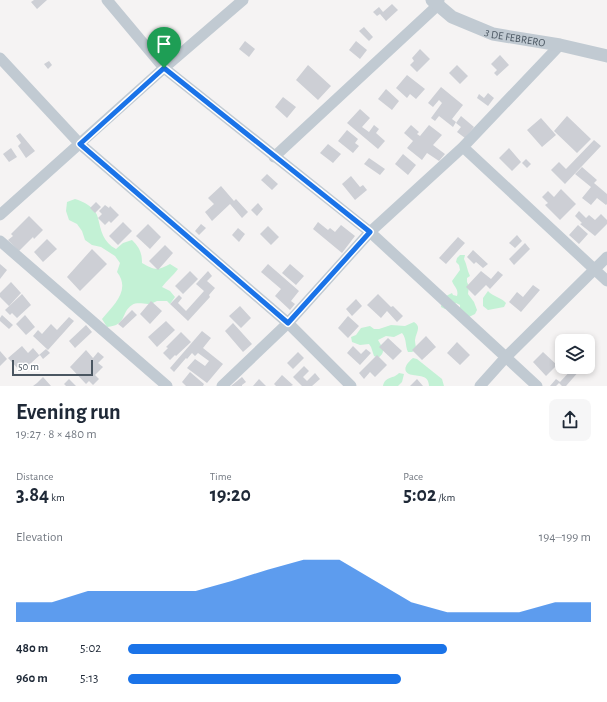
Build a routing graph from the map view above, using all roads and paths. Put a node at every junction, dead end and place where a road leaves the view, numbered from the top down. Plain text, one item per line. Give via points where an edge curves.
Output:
1 (107, 0) edge
2 (243, 0) edge
3 (436, 2) edge
4 (560, 45) junction
5 (607, 56) edge
6 (0, 58) edge
7 (164, 68) junction
8 (80, 144) junction
9 (463, 146) junction
10 (274, 157) junction
11 (0, 215) edge
12 (370, 232) junction
13 (0, 241) edge
14 (607, 257) edge
15 (595, 269) junction
16 (607, 281) edge
17 (288, 323) junction
18 (506, 357) junction
19 (167, 386) edge
20 (222, 386) edge
21 (351, 386) edge
22 (480, 386) edge
23 (537, 386) edge

1 - 7 street
2 - 7 street
3 - 4 street, 3 DE FEBRERO via 452,16 493,34
3 - 10 street
4 - 5 street, 3 DE FEBRERO
4 - 9 street
6 - 8 street
7 - 8 street
7 - 10 street
8 - 11 street
8 - 17 street
9 - 12 street
9 - 15 street
10 - 12 street
12 - 17 street
12 - 18 street
13 - 19 street
14 - 15 street
15 - 16 street
15 - 18 street
17 - 20 street
17 - 21 street
18 - 22 street
18 - 23 street

